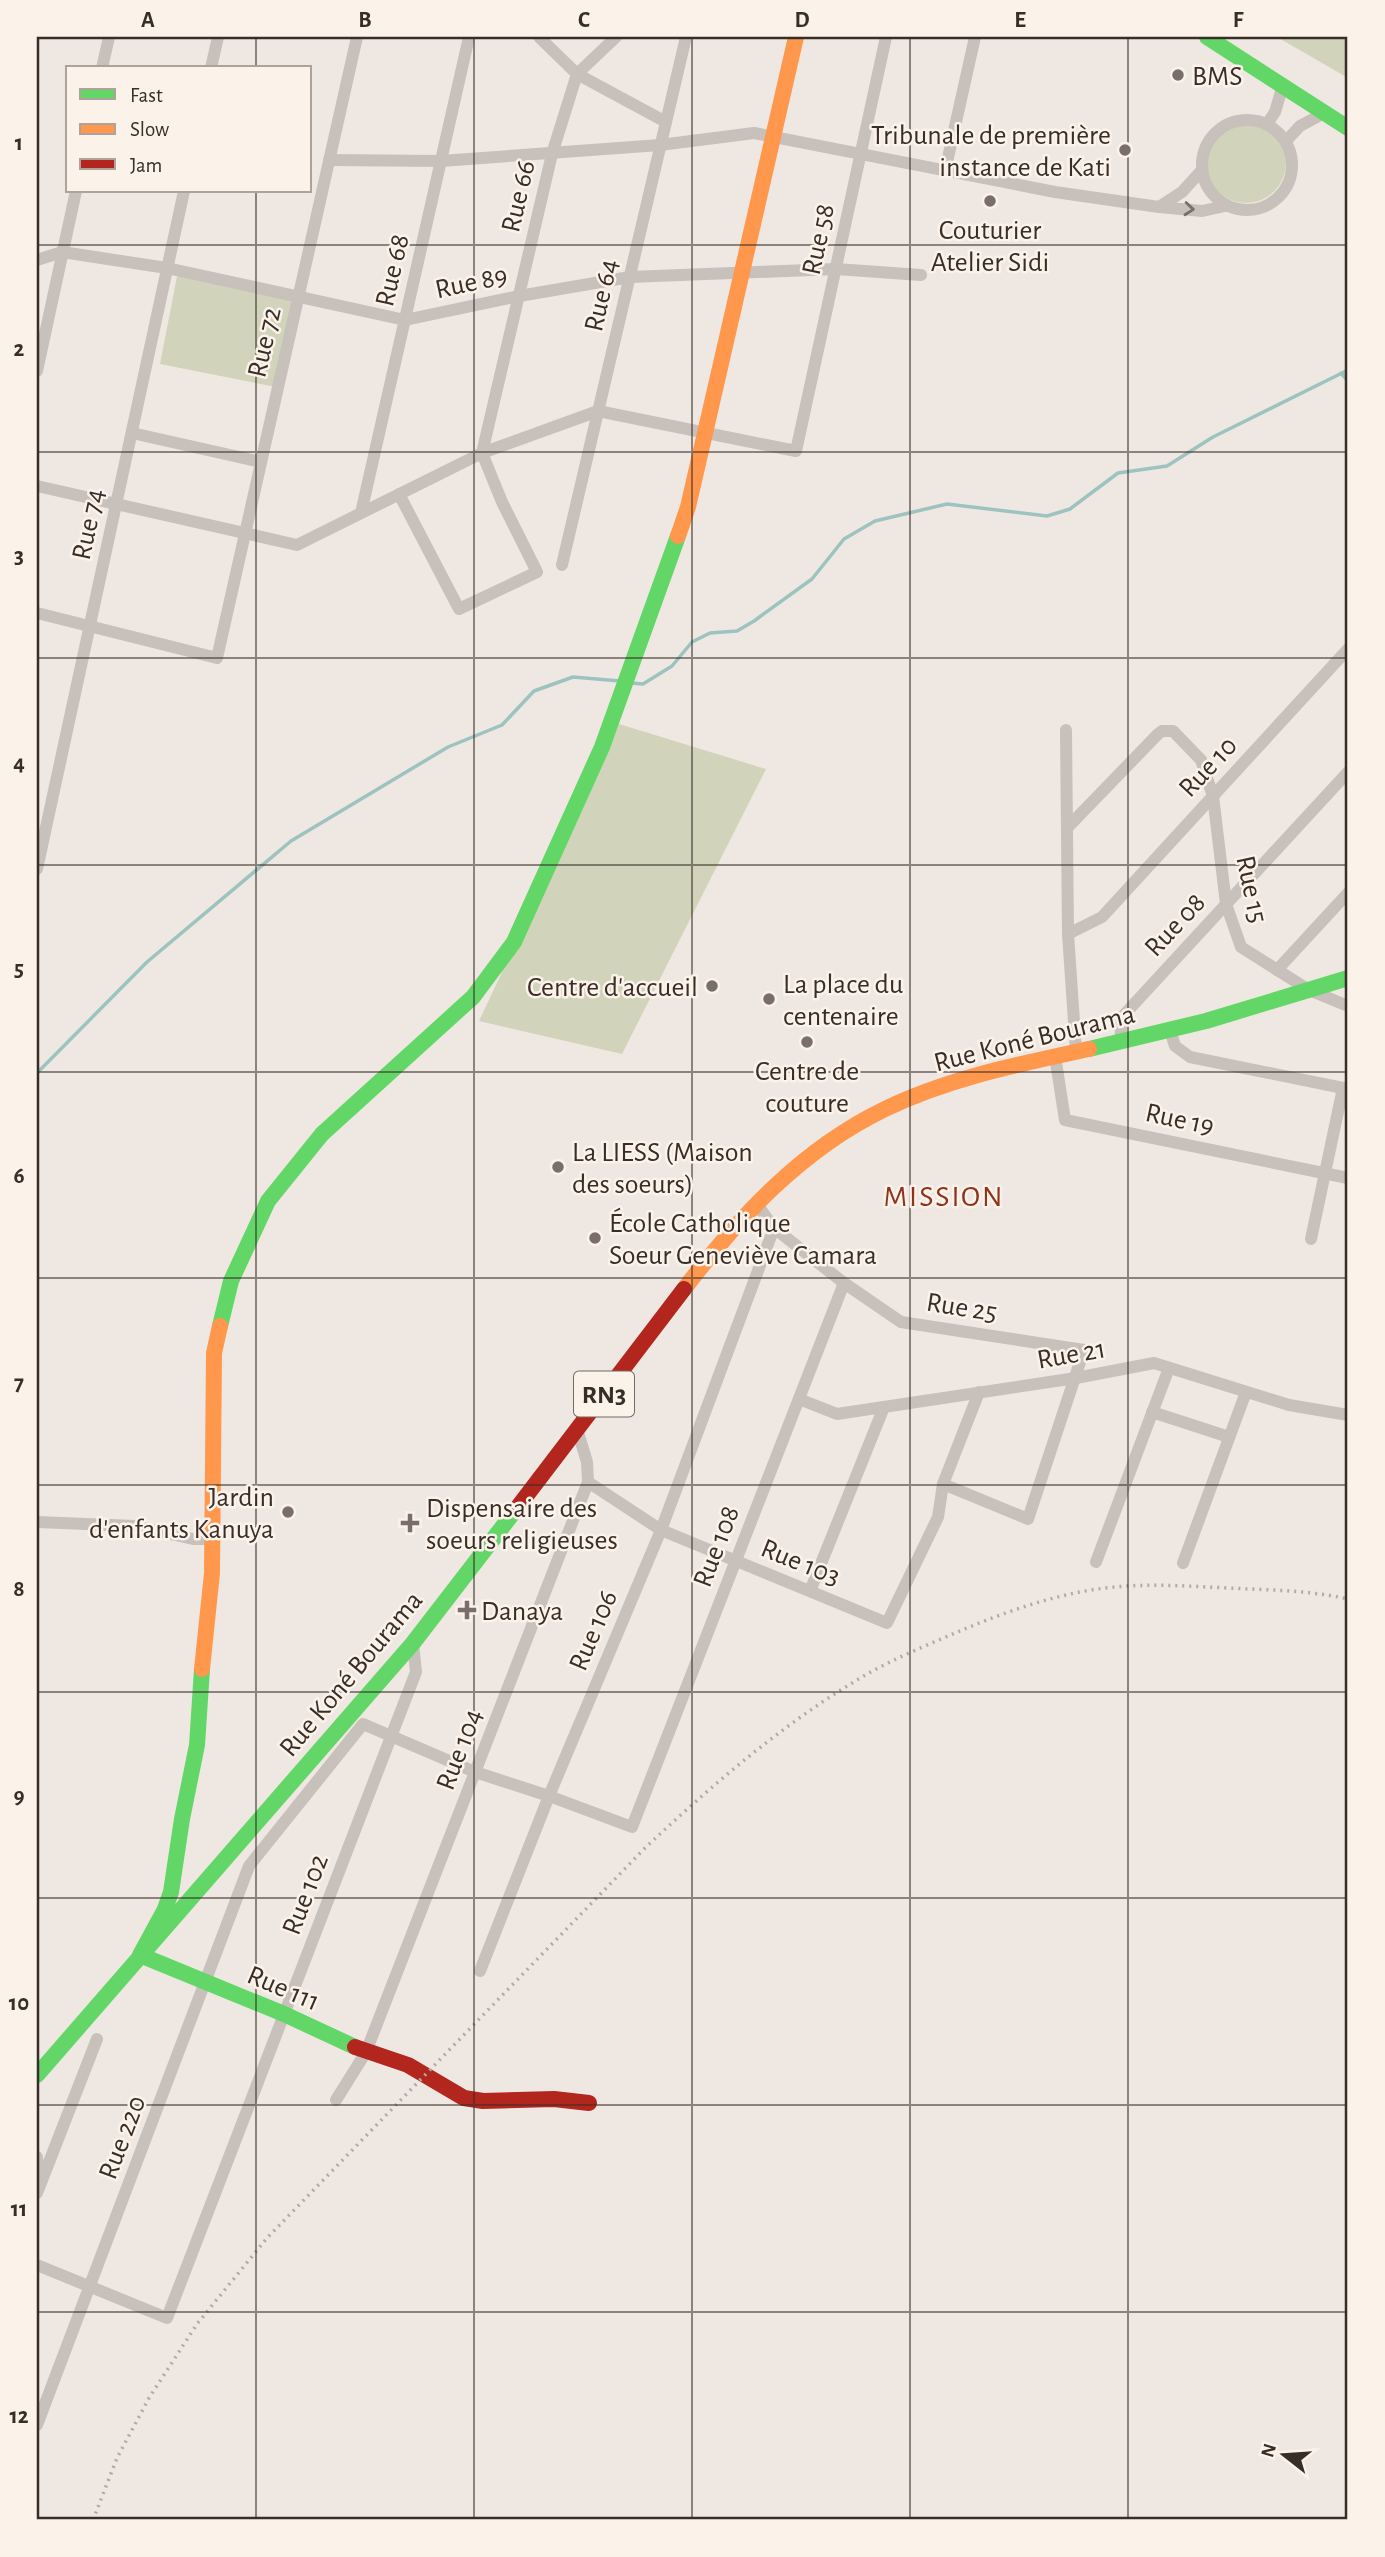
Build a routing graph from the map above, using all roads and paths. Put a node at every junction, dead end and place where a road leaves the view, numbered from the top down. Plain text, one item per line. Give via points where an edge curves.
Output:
1 (109, 37) edge
2 (218, 37) edge
3 (356, 37) edge
4 (469, 37) edge
5 (539, 37) edge
6 (616, 37) edge
7 (686, 37) edge
8 (796, 37) edge
9 (886, 37) edge
10 (975, 37) edge
11 (1207, 37) edge
12 (1223, 42) edge
13 (102, 66) edge
14 (211, 66) edge
15 (577, 74) junction
16 (1283, 85) junction
17 (1326, 112) junction
18 (666, 122) junction
19 (1267, 124) junction
20 (1348, 128) edge
21 (773, 137) junction
22 (1286, 141) junction
23 (660, 145) junction
24 (552, 154) junction
25 (861, 154) junction
26 (329, 160) junction
27 (441, 161) junction
28 (1202, 170) junction
29 (945, 171) junction
30 (316, 187) edge
31 (76, 192) edge
32 (184, 192) edge
33 (1159, 206) junction
34 (1225, 206) junction
35 (62, 252) junction
36 (37, 260) edge
37 (167, 268) junction
38 (836, 269) junction
39 (742, 273) junction
40 (921, 275) dead end
41 (630, 277) junction
42 (519, 296) junction
43 (298, 297) junction
44 (405, 320) junction
45 (37, 371) edge
46 (598, 411) junction
47 (705, 432) junction
48 (132, 433) junction
49 (482, 453) junction
50 (261, 463) junction
51 (37, 486) edge
52 (399, 494) junction
53 (116, 505) junction
54 (360, 513) junction
55 (245, 534) junction
56 (562, 565) dead end
57 (37, 613) edge
58 (90, 626) junction
59 (1348, 649) edge
60 (1066, 730) dead end
61 (1348, 772) edge
62 (1213, 796) junction
63 (43, 807) edge
64 (1067, 828) junction
65 (37, 869) edge
66 (1348, 893) edge
67 (1226, 904) junction
68 (1068, 934) junction
69 (1277, 970) junction
70 (1348, 978) edge
71 (1309, 990) junction
72 (1348, 1006) edge
73 (1170, 1030) junction
74 (1119, 1042) junction
75 (1076, 1051) junction
76 (1055, 1056) junction
77 (1346, 1089) edge
78 (1325, 1174) junction
79 (1348, 1178) edge
80 (756, 1203) junction
81 (774, 1228) junction
82 (1311, 1239) dead end
83 (844, 1283) junction
84 (1169, 1368) junction
85 (1076, 1378) junction
86 (979, 1392) junction
87 (1246, 1392) junction
88 (799, 1399) junction
89 (884, 1407) junction
90 (1152, 1412) junction
91 (1348, 1415) edge
92 (577, 1429) junction
93 (1229, 1437) junction
94 (588, 1482) junction
95 (943, 1484) junction
96 (37, 1522) edge
97 (661, 1530) junction
98 (212, 1539) junction
99 (736, 1560) junction
100 (1096, 1562) dead end
101 (1184, 1563) dead end
102 (810, 1591) junction
103 (413, 1643) junction
104 (392, 1735) junction
105 (475, 1772) junction
106 (550, 1796) junction
107 (140, 1955) junction
108 (481, 1970) dead end
109 (206, 1983) junction
110 (284, 2014) junction
111 (97, 2039) dead end
112 (366, 2052) junction
113 (37, 2075) edge
114 (336, 2100) dead end
115 (589, 2103) dead end
116 (37, 2157) edge
117 (38, 2188) edge
118 (37, 2265) edge
119 (90, 2287) junction
120 (37, 2425) edge

1 - 13 street
2 - 14 street
3 - 26 street, Rue 72
4 - 27 street, Rue 68
5 - 15 street
6 - 15 street
7 - 18 street, Rue 64
8 - 21 main road
9 - 25 street, Rue 58
10 - 29 street
11 - 12 main road
12 - 16 main road
15 - 18 street
15 - 24 street, Rue 66
16 - 17 main road
16 - 19 street
17 - 20 main road
17 - 22 street via 1300,125
18 - 23 street, Rue 64
19 - 22 street
19 - 28 street via 1248,119 1222,127 1204,150
21 - 23 street via 754,133
21 - 25 street
21 - 39 main road
22 - 34 street via 1292,171 1278,198 1250,211
23 - 24 street
23 - 41 street, Rue 64
24 - 27 street
24 - 42 street, Rue 66
25 - 29 street
25 - 38 street, Rue 58
26 - 27 street
26 - 30 street, Rue 72
27 - 44 street, Rue 68
28 - 33 street via 1182,192
28 - 34 street via 1204,182
29 - 33 street
30 - 43 street, Rue 72
31 - 35 street
32 - 37 street, Rue 74
33 -> 34 street via 1202,211
35 - 36 street, Rue 89
35 - 37 street, Rue 89
35 - 45 street
37 - 43 street, Rue 89
37 - 48 street, Rue 74
38 - 39 street, Rue 89
38 - 40 street, Rue 89
38 - 47 street, Rue 58 via 796,451
39 - 41 street, Rue 89
39 - 47 main road
41 - 42 street, Rue 89
41 - 46 street, Rue 64
42 - 44 street, Rue 89
42 - 49 street, Rue 66
43 - 44 street, Rue 89
43 - 50 street, Rue 72
44 - 54 street, Rue 68
46 - 47 street
46 - 49 street
46 - 56 street, Rue 64
47 - 98 main road via 688,507 602,747 514,942 473,997 322,1134 268,1200 231,1281 214,1353
48 - 50 street
48 - 53 street, Rue 74
49 - 52 street
49 - 52 street via 537,572 459,609
50 - 55 street, Rue 72
51 - 53 street
52 - 54 street
53 - 55 street
53 - 58 street, Rue 74
54 - 55 street via 297,545
55 - 58 street, Rue 72 via 217,657
57 - 58 street
58 - 63 street, Rue 74
59 - 62 street, Rue 10
60 - 64 street
61 - 67 street, Rue 08
62 - 64 street, Rue 15 via 1201,760 1173,731 1162,731
62 - 67 street, Rue 15
62 - 68 street, Rue 10 via 1102,917
63 - 65 street, Rue 74
64 - 68 street
66 - 69 street
67 - 69 street, Rue 15 via 1241,947
67 - 74 street, Rue 08 via 1122,1017
68 - 75 street
69 - 71 street, Rue 15
70 - 71 main road, Rue Koné Bourama / RN3
71 - 72 street, Rue 15
71 - 73 main road, Rue Koné Bourama / RN3
73 - 74 main road, Rue Koné Bourama / RN3
73 - 77 street via 1175,1046 1190,1057
74 - 75 main road, Rue Koné Bourama / RN3
75 - 76 main road, Rue Koné Bourama / RN3
76 - 78 street, Rue 19 via 1065,1120
76 - 80 main road, Rue Koné Bourama / RN3 via 965,1077 888,1107 806,1159
77 - 78 street
78 - 79 street, Rue 19
78 - 82 street
80 - 81 street, Rue 25
80 - 92 main road, Rue Koné Bourama / RN3
81 - 83 street, Rue 25
81 - 97 street, Rue 106
83 - 85 street, Rue 25 via 901,1322 1084,1350
83 - 88 street, Rue 108
84 - 85 street, Rue 21 via 1154,1363
84 - 87 street, Rue 21
84 - 90 street
85 - 86 street, Rue 21
85 - 95 street via 1028,1519
86 - 89 street, Rue 21
86 - 95 street
87 - 91 street, Rue 21
87 - 93 street
88 - 89 street, Rue 21 via 837,1414
88 - 99 street, Rue 108
89 - 102 street
90 - 93 street
90 - 100 street
92 - 94 street, Rue 104
92 - 103 main road, Rue Koné Bourama / RN3
93 - 101 street
94 - 97 street, Rue 103
94 - 105 street, Rue 104
95 - 102 street, Rue 103 via 938,1517 887,1623
96 - 98 street via 135,1527
97 - 99 street, Rue 103
97 - 106 street, Rue 106
98 - 107 main road via 197,1745 171,1892
99 - 102 street, Rue 103
99 - 106 street, Rue 108 via 632,1828
103 - 104 street, Rue 102 via 416,1672
103 - 107 main road, Rue Koné Bourama / RN3
104 - 105 street
104 - 109 street, Rue 220 via 363,1724 249,1866
104 - 110 street, Rue 102
105 - 106 street
105 - 112 street, Rue 104
106 - 108 street, Rue 106
107 - 109 main road, Rue 111
107 - 113 main road, Rue Koné Bourama / RN3
109 - 110 main road, Rue 111
109 - 119 street, Rue 220
110 - 112 main road, Rue 111
110 - 119 street, Rue 102 via 167,2318
111 - 117 street
112 - 114 street, Rue 104
112 - 115 main road, Rue 111 via 408,2065 464,2098
116 - 117 street
118 - 119 street
119 - 120 street, Rue 220

